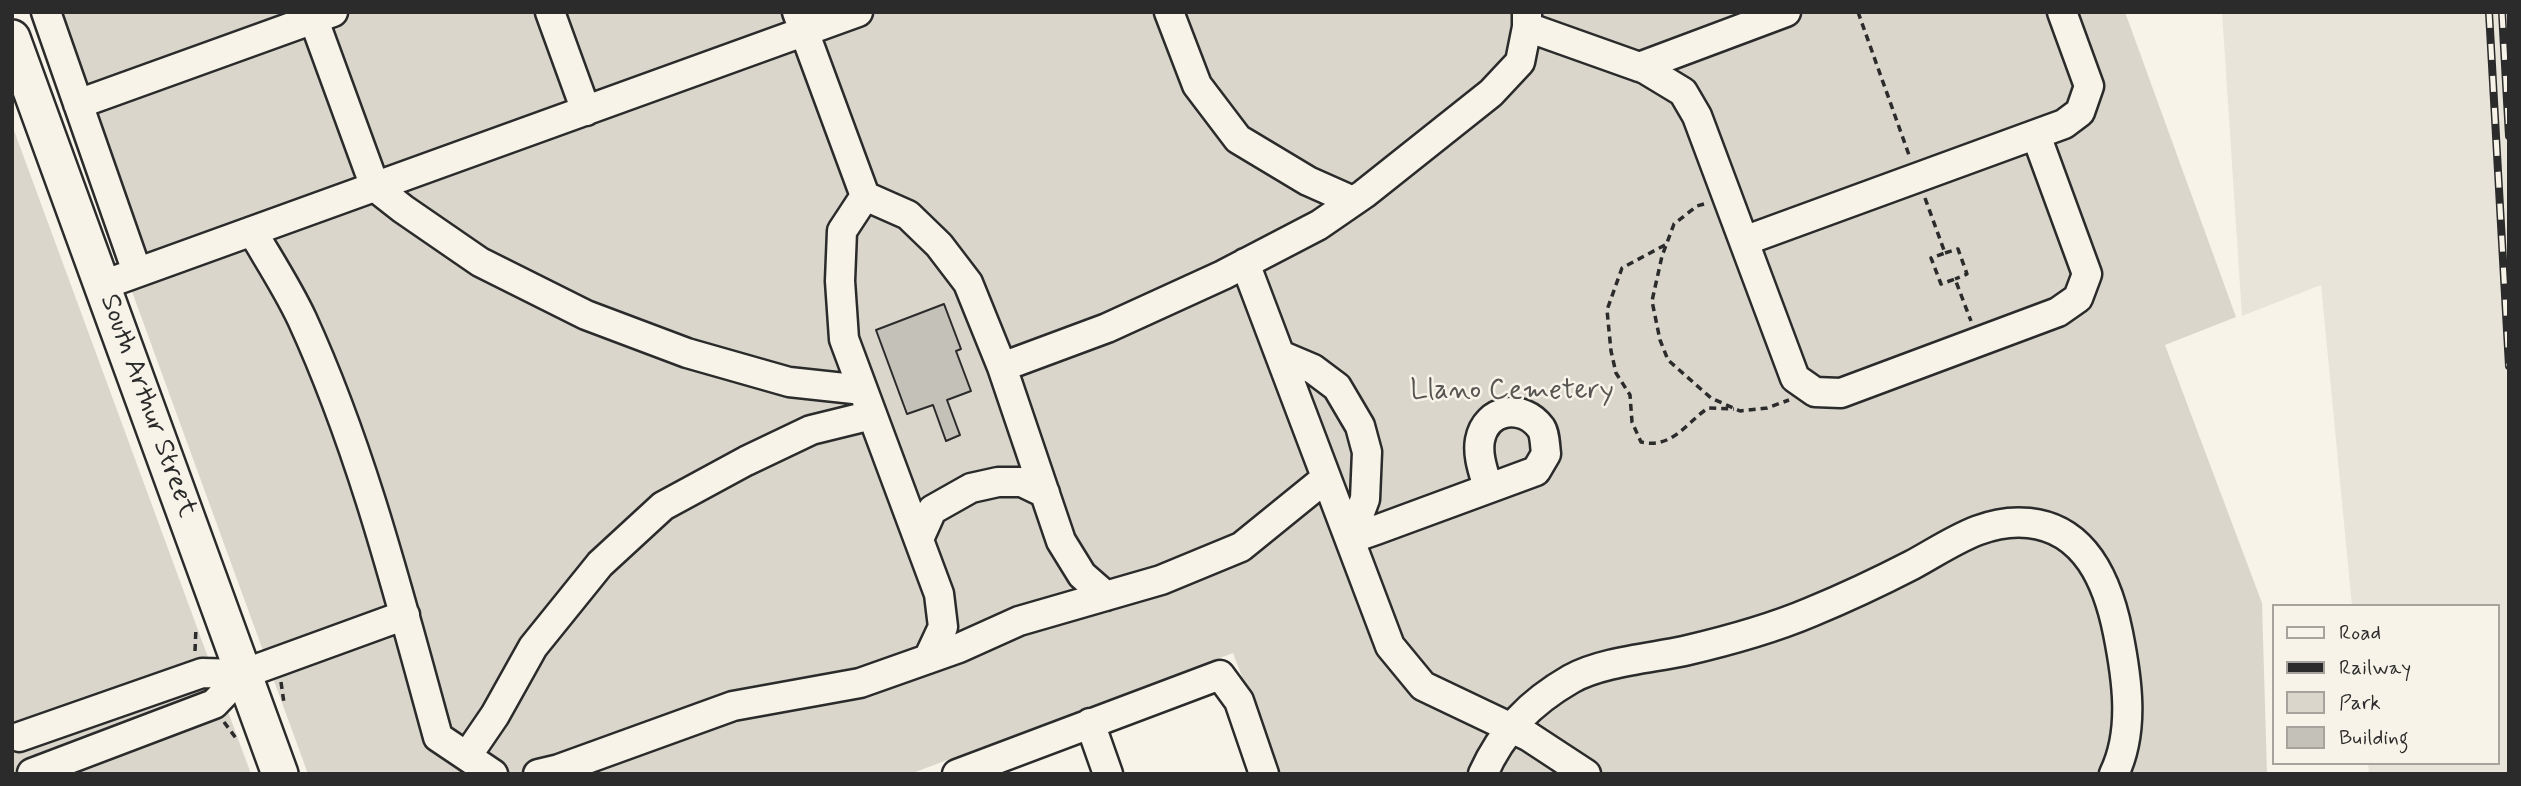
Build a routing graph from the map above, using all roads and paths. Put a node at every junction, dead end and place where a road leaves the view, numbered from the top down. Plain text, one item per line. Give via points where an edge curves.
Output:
1 (46, 12) edge
2 (550, 12) edge
3 (858, 12) edge
4 (1169, 12) edge
5 (1786, 12) edge
6 (2063, 12) edge
7 (319, 15) edge
8 (1527, 20) edge
9 (800, 22) edge
10 (12, 38) edge
11 (1639, 67) junction
12 (78, 104) junction
13 (586, 111) junction
14 (2036, 135) junction
15 (375, 187) junction
16 (865, 196) junction
17 (1727, 196) junction
18 (1353, 201) junction
19 (252, 231) junction
20 (1744, 241) junction
21 (1666, 245) junction
22 (1945, 253) dead end
23 (1245, 263) junction
24 (137, 272) junction
25 (1955, 279) dead end
26 (103, 285) junction
27 (1280, 355) junction
28 (1002, 367) junction
29 (1807, 386) junction
30 (868, 402) junction
31 (1736, 410) junction
32 (1326, 478) junction
33 (1489, 488) dead end
34 (1045, 492) junction
35 (919, 539) junction
36 (1350, 539) junction
37 (1106, 596) junction
38 (405, 615) junction
39 (928, 659) junction
40 (243, 674) junction
41 (1090, 723) junction
42 (16, 728) edge
43 (1511, 729) junction
44 (467, 756) junction
45 (32, 773) edge
46 (281, 774) edge
47 (493, 774) edge
48 (538, 774) edge
49 (957, 774) edge
50 (1108, 774) edge
51 (1264, 774) edge
52 (1483, 774) edge
53 (1586, 774) edge
54 (2114, 774) edge

1 - 12 street
2 - 13 street
3 - 9 street
4 - 18 street via 1198,85 1238,139 1308,181
5 - 11 street
6 - 14 street via 2089,86 2080,112
7 - 12 street
7 - 15 street
8 - 11 street
8 - 18 street via 1520,62 1491,93
9 - 13 street
9 - 16 street
10 - 26 main road, South Arthur Street
11 - 17 street via 1683,92 1697,116
12 - 24 street
13 - 15 street
14 - 20 street
14 - 29 street via 2087,274 2078,298 2058,312 1841,393 1815,392
15 - 19 street
15 - 30 street via 480,262 586,316 687,353
16 - 28 street via 908,215 939,245 968,283
16 - 30 street via 842,231 840,281 844,339
17 - 20 street
17 - 21 path via 1697,206 1674,223
18 - 23 street via 1319,225
19 - 24 street
19 - 38 street via 301,317 339,406
20 - 29 street via 1795,378
21 - 31 path via 1652,301 1668,360 1711,398
21 - 31 path via 1622,268 1607,310 1611,351 1616,373 1630,396 1632,422 1641,442 1655,446 1672,439 1708,408
22 - 25 path via 1958,249 1967,274
23 - 27 street
23 - 28 street via 1107,328
24 - 26 street
26 - 40 main road, South Arthur Street
27 - 32 street
27 - 36 street via 1313,369 1337,387 1360,426 1367,452 1366,499
28 - 34 street
29 - 31 path via 1793,399 1767,408
30 - 35 street
30 - 44 street via 663,506 600,564 533,647
32 - 36 street
32 - 37 street via 1241,547 1161,580
33 - 36 street
34 - 35 street via 1022,482 971,488 932,510
34 - 37 street via 1061,541 1082,575
35 - 39 street via 939,594 943,627
36 - 43 street via 1390,646 1423,686
37 - 39 street via 1019,621
38 - 40 street
38 - 44 street via 438,737
39 - 48 street via 860,683 733,706
40 - 42 street via 202,673
40 - 45 street via 214,704
40 - 46 main road, South Arthur Street
41 - 49 street
41 - 50 street
41 - 51 street via 1220,675 1239,701
42 - 45 street
43 - 52 street via 1494,749
43 - 53 street
43 - 54 street via 1525,711 1573,678 1756,631 1866,587 1998,522 2030,523 2058,531 2080,545 2101,576 2126,676 2125,733
44 - 47 street

